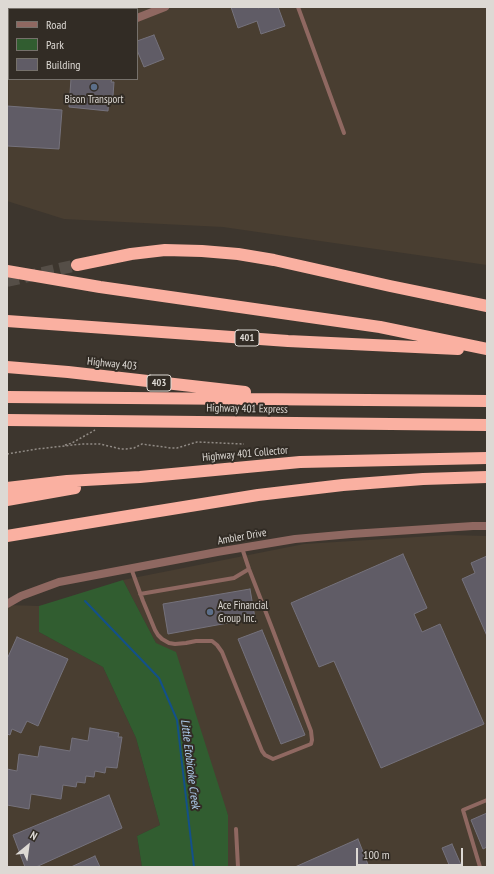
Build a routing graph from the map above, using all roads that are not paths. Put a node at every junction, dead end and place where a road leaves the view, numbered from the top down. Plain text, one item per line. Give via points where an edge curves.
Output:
1 (166, 7) edge
2 (298, 7) edge
3 (138, 18) edge
4 (344, 133) dead end
5 (77, 265) tunnel mouth
6 (7, 271) edge
7 (487, 306) edge
8 (7, 321) edge
9 (487, 350) edge
10 (7, 367) edge
11 (7, 397) edge
12 (310, 400) junction
13 (487, 401) edge
14 (7, 420) edge
15 (487, 425) edge
16 (487, 458) edge
17 (140, 476) junction
18 (487, 477) edge
19 (7, 488) edge
20 (7, 500) edge
21 (487, 526) edge
22 (7, 536) edge
23 (242, 548) junction
24 (131, 568) junction
25 (249, 569) junction
26 (140, 594) junction
27 (7, 604) edge
28 (487, 800) edge
29 (236, 828) dead end
30 (238, 867) edge
31 (480, 867) edge

1 - 3 street
2 - 4 lane
5 - 7 highway via 131,254 165,250 202,250 274,260
6 - 9 highway via 100,287 380,327
8 - 9 highway, 401 via 288,341
10 - 12 highway, Highway 403 / 403
11 - 12 highway, Highway 401 Express
12 - 13 highway, Highway 401 Express
14 - 15 highway, Highway 401 Express
16 - 17 highway, Highway 401 Collector via 300,462
17 - 19 highway, Highway 401 Collector
17 - 20 highway
18 - 22 highway via 343,485 258,495
21 - 23 street, Ambler Drive via 323,536
23 - 24 street, Ambler Drive
23 - 25 lane
24 - 26 lane
24 - 27 street, Ambler Drive via 59,582
25 - 26 lane via 234,578
25 - 26 lane via 311,731 311,744 273,759 262,751 217,645 212,641 175,644 162,639 155,630
28 - 31 lane via 463,810
29 - 30 lane

